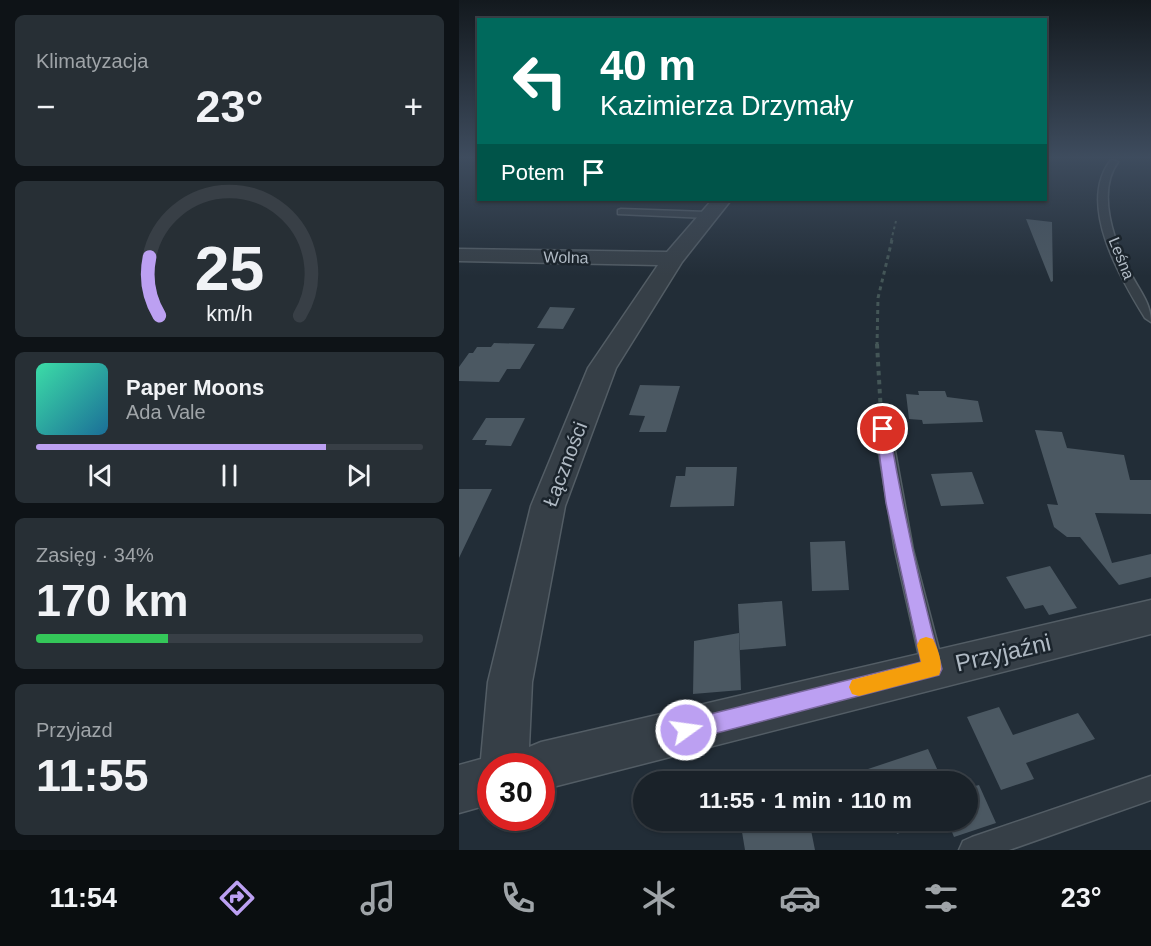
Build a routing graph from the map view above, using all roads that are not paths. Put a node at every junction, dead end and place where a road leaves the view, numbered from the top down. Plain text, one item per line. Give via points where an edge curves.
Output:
1 (1105, 197) edge
2 (714, 207) edge
3 (621, 212) dead end
4 (459, 255) edge
5 (673, 259) junction
6 (1151, 318) edge
7 (883, 429) road end
8 (1151, 617) edge
9 (933, 669) junction
10 (505, 753) edge
11 (555, 763) edge
12 (477, 784) edge
13 (1151, 788) edge
14 (459, 789) edge
15 (972, 850) edge

1 - 6 lane, Leśna via 1115,251
2 - 3 lane
2 - 5 street, Łączności
4 - 5 street, Wolna
5 - 10 street, Łączności via 602,368 548,506 510,682
7 - 9 lane via 912,591
8 - 9 street, Przyjaźni
9 - 11 street, Przyjaźni
12 - 14 street
13 - 15 lane

